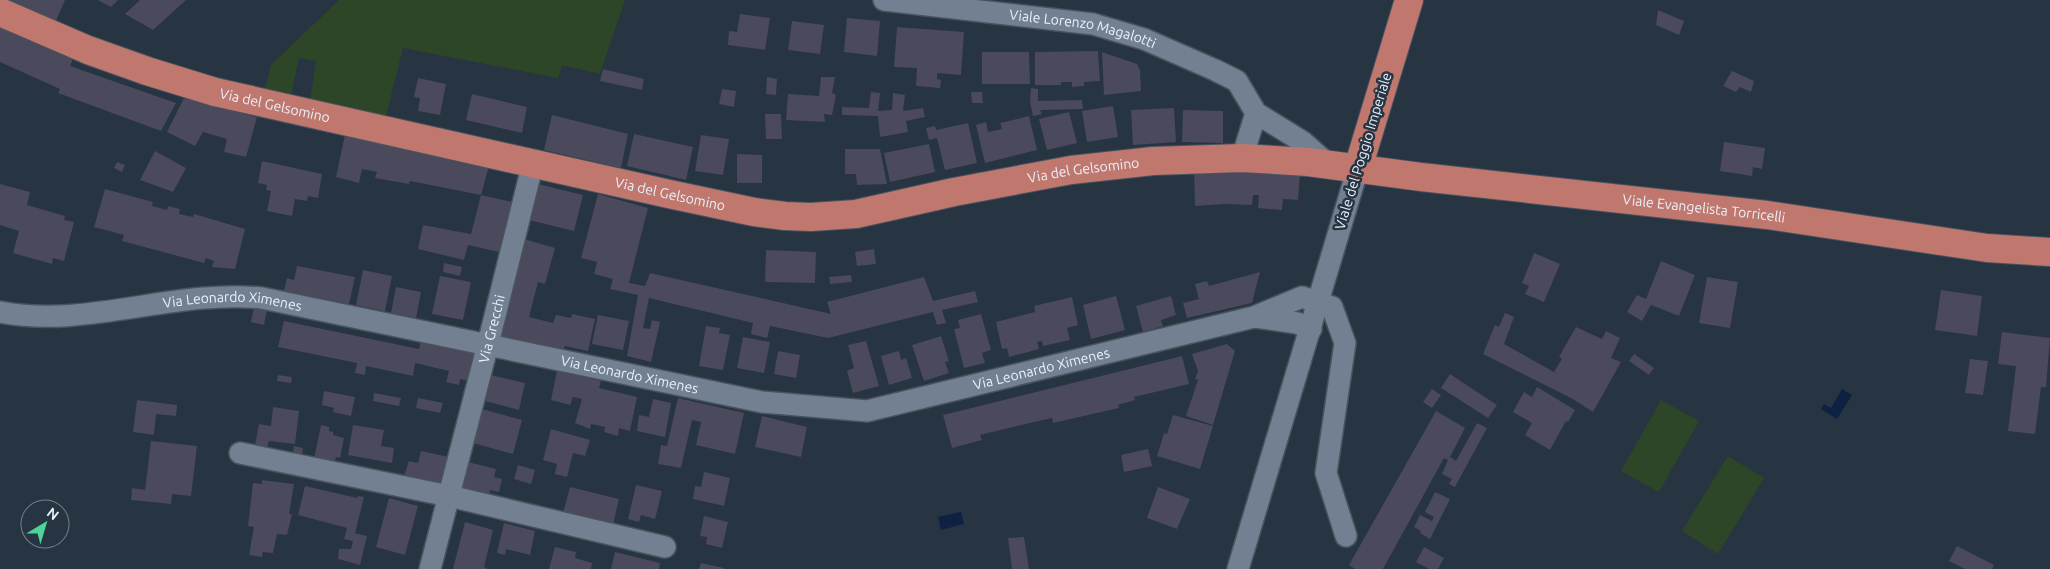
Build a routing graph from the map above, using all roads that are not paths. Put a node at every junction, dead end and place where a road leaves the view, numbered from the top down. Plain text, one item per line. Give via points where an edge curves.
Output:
1 (884, 0) edge
2 (1409, 0) edge
3 (0, 12) edge
4 (1256, 113) junction
5 (1242, 158) junction
6 (533, 163) junction
7 (1328, 165) junction
8 (1358, 168) junction
9 (2050, 252) edge
10 (1318, 301) junction
11 (0, 312) edge
12 (1254, 317) junction
13 (1311, 329) junction
14 (488, 344) junction
15 (240, 453) dead end
16 (449, 496) junction
17 (1346, 536) dead end
18 (665, 547) dead end
19 (430, 569) edge
20 (1238, 569) edge

1 - 4 street, Viale Lorenzo Magalotti via 1093,24 1144,39 1227,75 1242,86
2 - 8 main road, Viale del Poggio Imperiale
3 - 6 main road, Via del Gelsomino via 88,50 215,92
4 - 5 street
4 - 7 street via 1303,142
5 - 6 main road, Via del Gelsomino via 1153,161 1071,170 856,214 811,217 754,212
5 - 7 main road, Via del Gelsomino
6 - 14 street, Via Grecchi
7 - 8 main road, Via del Gelsomino
8 - 9 main road, Viale Evangelista Torricelli via 1767,215 1987,248
8 - 10 street, Viale del Poggio Imperiale
10 - 12 street, Via Leonardo Ximenes via 1302,297
10 - 13 street, Viale del Poggio Imperiale
10 - 17 street via 1332,307 1345,343 1326,473
11 - 14 street, Via Leonardo Ximenes via 20,316 69,315 222,296 262,298
12 - 13 street, Via Leonardo Ximenes via 1297,323
12 - 14 street, Via Leonardo Ximenes via 868,411 762,402
13 - 20 street, Viale del Poggio Imperiale
14 - 16 street, Via Grecchi
15 - 16 street
16 - 18 street
16 - 19 street, Via Grecchi

